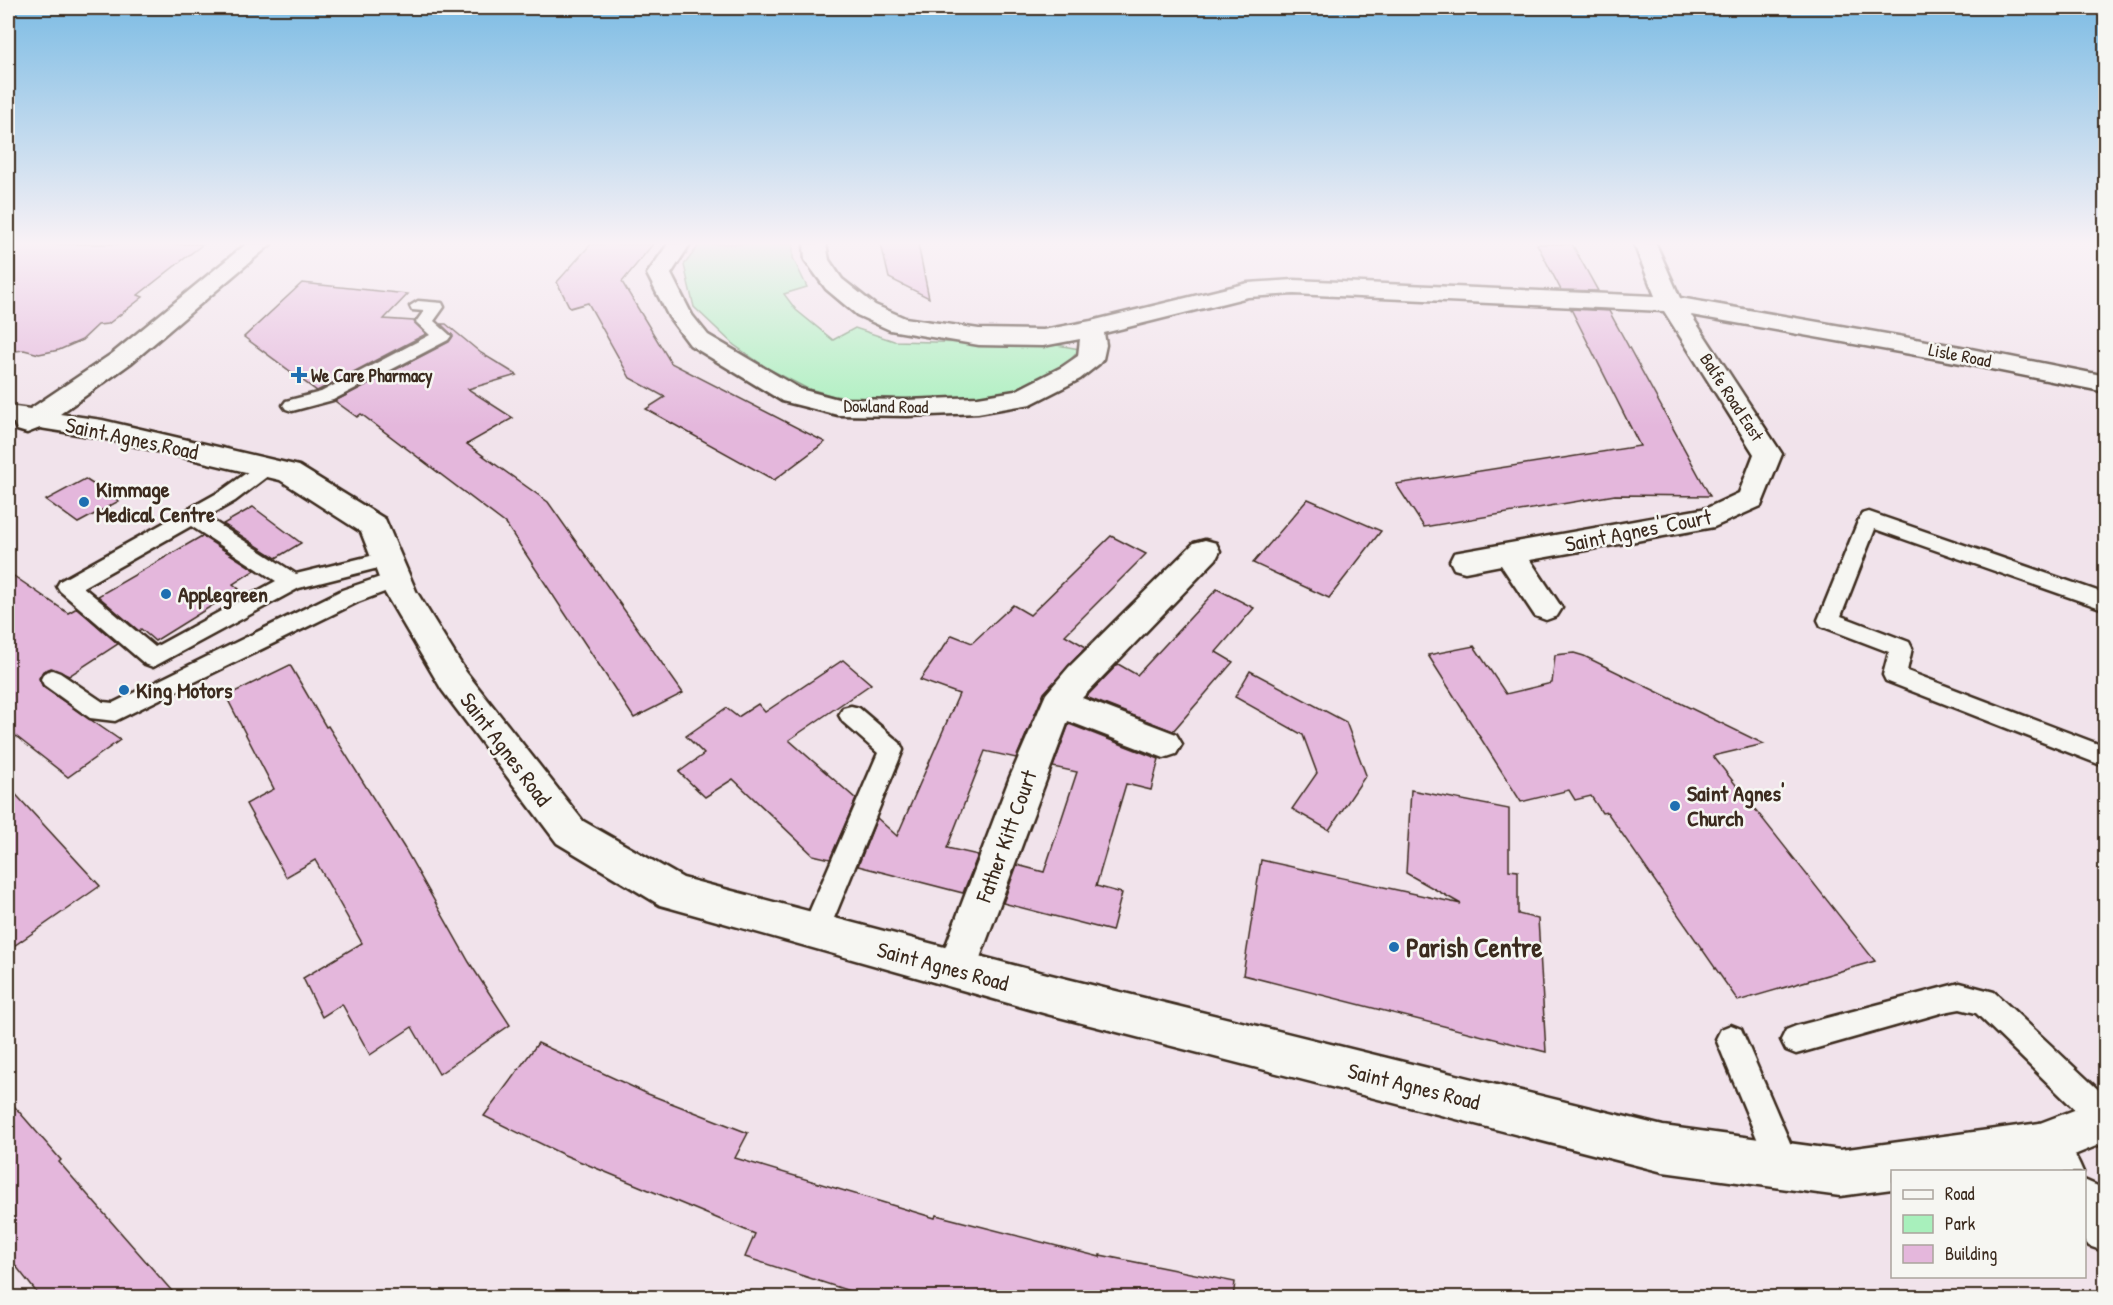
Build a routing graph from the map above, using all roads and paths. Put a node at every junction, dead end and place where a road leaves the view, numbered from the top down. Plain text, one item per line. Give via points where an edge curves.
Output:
1 (186, 305) edge
2 (675, 305) edge
3 (860, 305) edge
4 (1188, 305) edge
5 (1673, 305) edge
6 (1677, 305) edge
7 (418, 306) dead end
8 (1091, 329) junction
9 (2106, 384) edge
10 (292, 405) dead end
11 (22, 416) edge
12 (8, 435) edge
13 (1768, 454) joint
14 (266, 468) junction
15 (192, 517) junction
16 (1205, 551) dead end
17 (1509, 553) junction
18 (1465, 561) dead end
19 (391, 569) junction
20 (293, 582) junction
21 (2106, 602) edge
22 (1546, 608) dead end
23 (52, 679) dead end
24 (1058, 703) junction
25 (852, 715) dead end
26 (1164, 744) dead end
27 (2106, 757) edge
28 (814, 931) junction
29 (957, 969) junction
30 (1731, 1039) dead end
31 (1796, 1040) dead end
32 (2106, 1119) edge
33 (2050, 1159) edge
34 (1784, 1166) junction
35 (2086, 1204) edge
36 (2106, 1229) edge

1 - 11 street via 122,358
2 - 8 street, Dowland Road via 699,340 791,395 838,406 978,405 1022,398 1090,359
3 - 8 street via 899,325 979,337 1043,338
4 - 8 street
5 - 13 street, Balfe Road East
6 - 9 street, Lisle Road
7 - 10 lane via 436,307 424,322 442,336 327,396
11 - 12 street
11 - 14 street, Saint Agnes Road via 102,429
13 - 17 street, Saint Agnes' Court via 1751,499 1714,517
14 - 15 lane
14 - 19 street, Saint Agnes Road via 289,473 374,526
15 - 20 lane
15 - 20 lane via 68,586 153,658
16 - 24 street, Father Kitt Court
17 - 18 street, Saint Agnes' Court
17 - 22 street
19 - 20 lane
19 - 23 lane via 350,596 115,712 98,711
19 - 28 street, Saint Agnes Road via 401,593 454,681 570,832 674,893
21 - 27 lane via 1869,519 1828,620 1901,648 1894,675
24 - 26 street
24 - 29 street, Father Kitt Court
25 - 28 lane via 891,750
28 - 29 street, Saint Agnes Road
29 - 34 street, Saint Agnes Road via 1663,1149
30 - 34 lane
31 - 32 lane via 1944,999 1960,996 1984,1002
32 - 33 street, Saint Agnes Road
33 - 34 street, Saint Agnes Road via 1840,1173
35 - 36 street

